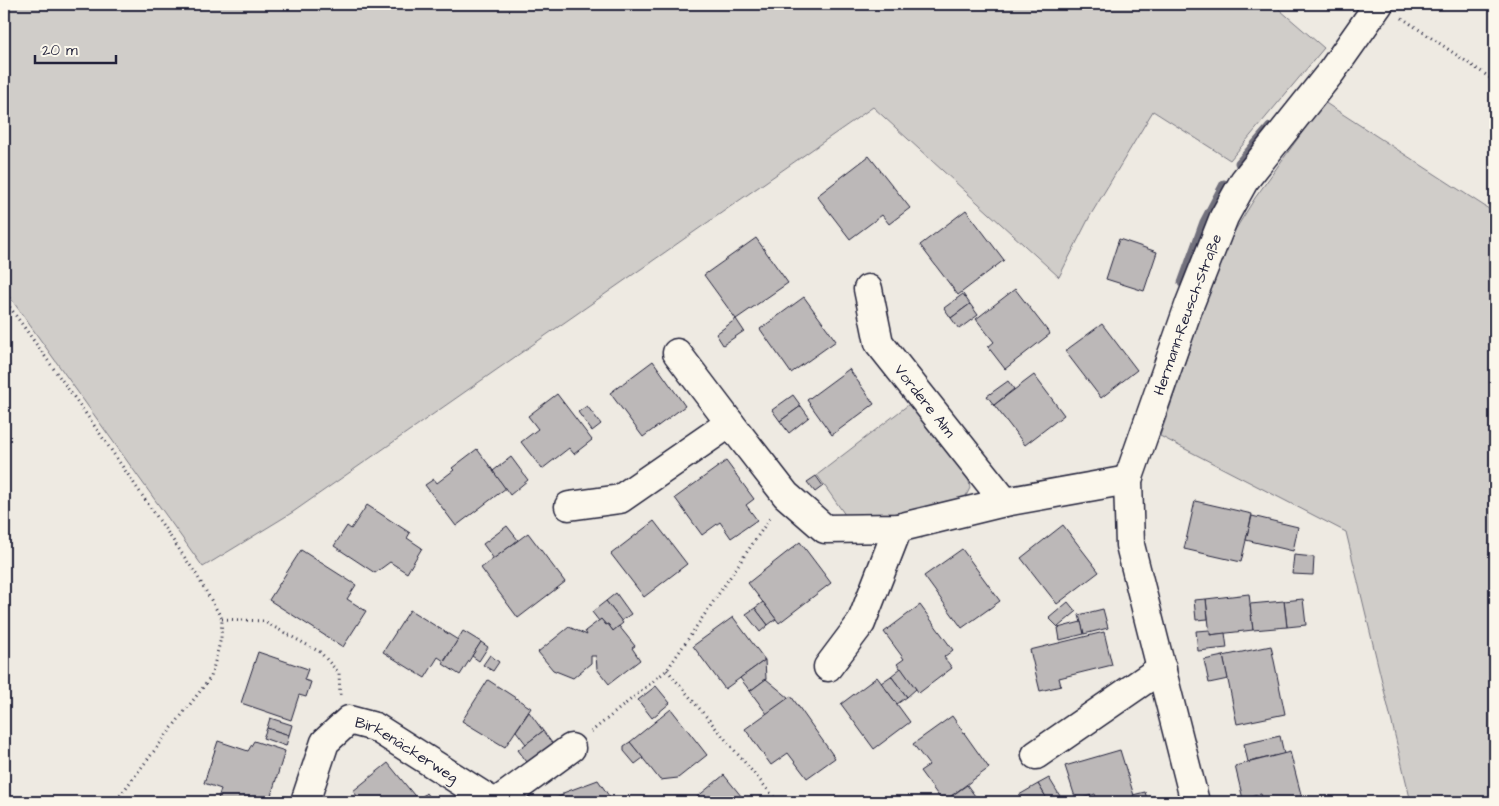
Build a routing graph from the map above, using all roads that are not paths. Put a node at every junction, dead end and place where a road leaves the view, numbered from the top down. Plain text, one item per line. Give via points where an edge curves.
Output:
1 (1388, 9) edge
2 (868, 290) dead end
3 (677, 353) dead end
4 (730, 424) junction
5 (1128, 480) junction
6 (1005, 502) junction
7 (568, 506) dead end
8 (898, 528) junction
9 (828, 667) dead end
10 (1162, 668) junction
11 (571, 748) road end
12 (1036, 755) dead end
13 (305, 802) edge
14 (493, 802) edge
15 (497, 802) edge
16 (1195, 802) edge

1 - 5 street, Hermann-Reusch-Straße via 1330,72 1244,181 1224,217
2 - 6 street, Vordere Alm via 879,343
3 - 4 street
4 - 7 street via 620,499
4 - 8 street via 786,495 825,529
5 - 6 street
5 - 10 street, Hermann-Reusch-Straße via 1130,545
6 - 8 street
8 - 9 street via 861,623
10 - 12 street
10 - 16 street, Hermann-Reusch-Straße
11 - 15 street
13 - 14 street, Birkenäckerweg via 325,742 349,720 376,719

